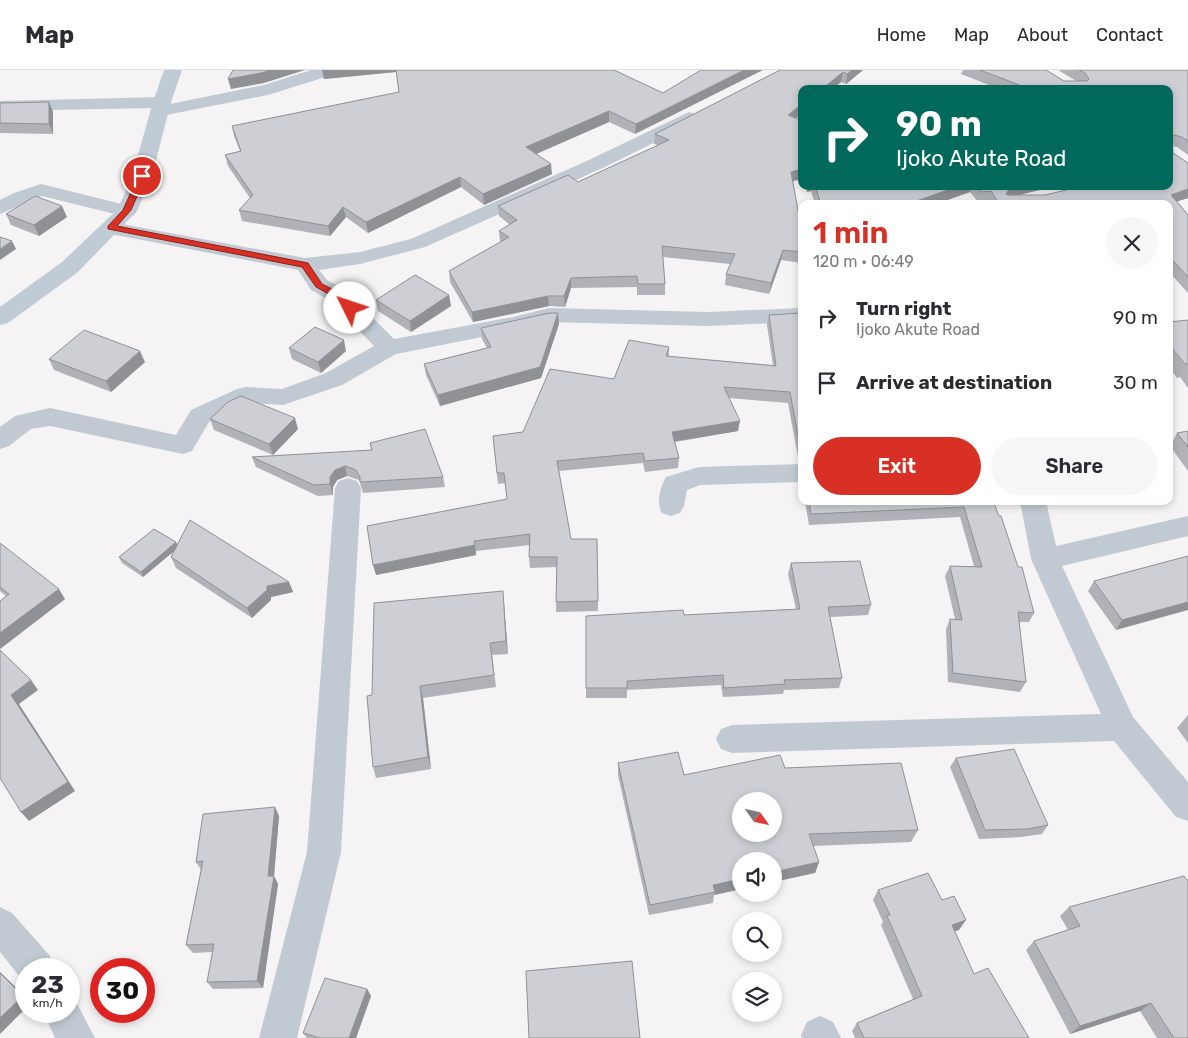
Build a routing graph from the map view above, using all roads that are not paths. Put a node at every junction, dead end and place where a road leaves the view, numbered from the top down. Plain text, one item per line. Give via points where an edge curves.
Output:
1 (174, 70) edge
2 (329, 70) edge
3 (0, 106) edge
4 (162, 106) junction
5 (707, 109) edge
6 (0, 208) edge
7 (127, 210) junction
8 (111, 228) junction
9 (305, 265) junction
10 (798, 315) edge
11 (0, 318) edge
12 (389, 348) junction
13 (0, 440) edge
14 (798, 473) edge
15 (348, 488) dead end
16 (1034, 505) edge
17 (671, 506) dead end
18 (1188, 526) edge
19 (1045, 559) junction
20 (1122, 727) junction
21 (732, 739) dead end
22 (1188, 806) edge
23 (0, 925) edge
24 (28, 958) edge
25 (68, 1023) edge
26 (76, 1038) edge
27 (278, 1038) edge

1 - 4 main road
2 - 4 street via 268,90
3 - 4 street
4 - 7 main road via 142,176
5 - 9 street via 598,163 418,243 360,258
6 - 7 street via 41,190
7 - 8 main road
8 - 9 street
8 - 11 main road via 70,266
9 - 12 street via 319,286 337,295
10 - 12 street via 708,319 549,314
12 - 13 street via 334,379 283,397 246,396 200,416 183,445 50,416 24,422
14 - 17 street via 699,476 675,484
15 - 27 street via 324,852
16 - 19 street
18 - 19 street
19 - 20 street
20 - 21 street
20 - 22 street
23 - 24 street
25 - 26 street

